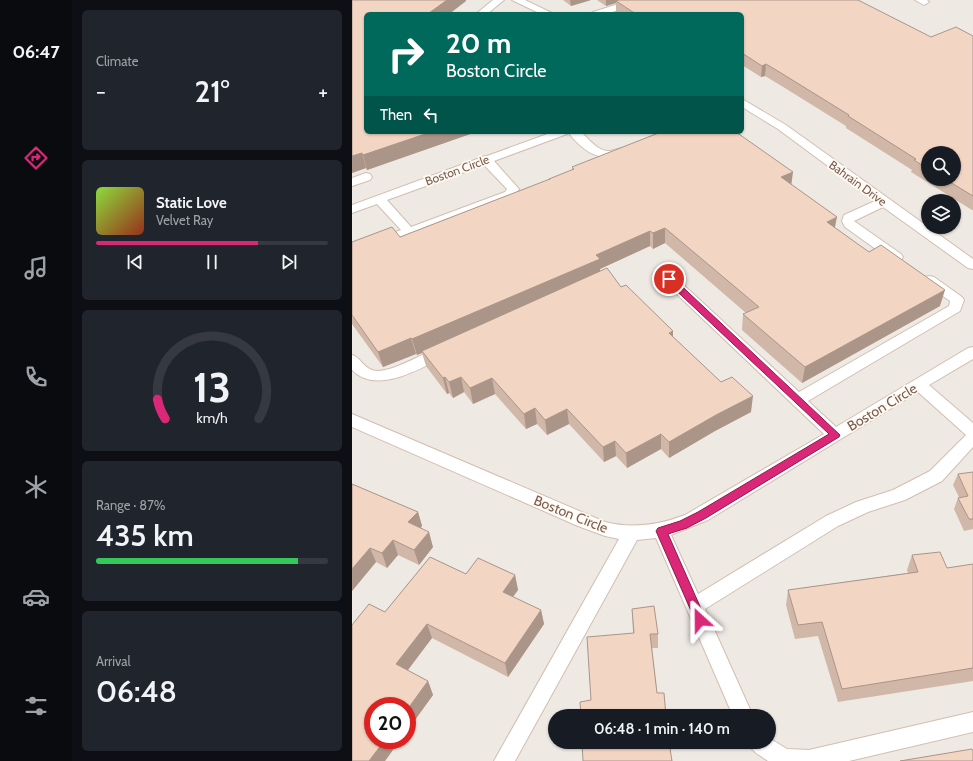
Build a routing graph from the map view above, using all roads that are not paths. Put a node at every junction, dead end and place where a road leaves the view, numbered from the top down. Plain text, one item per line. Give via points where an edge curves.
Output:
1 (499, 0) edge
2 (517, 0) edge
3 (641, 0) edge
4 (484, 12) edge
5 (544, 12) edge
6 (602, 12) edge
7 (744, 103) edge
8 (557, 134) edge
9 (576, 134) edge
10 (635, 146) edge
11 (484, 160) junction
12 (366, 177) dead end
13 (352, 182) edge
14 (380, 199) junction
15 (884, 202) junction
16 (352, 209) edge
17 (409, 232) junction
18 (352, 253) edge
19 (906, 264) edge
20 (973, 265) edge
21 (919, 273) edge
22 (669, 279) dead end
23 (456, 346) edge
24 (973, 352) edge
25 (352, 360) edge
26 (919, 385) junction
27 (798, 400) junction
28 (352, 420) edge
29 (973, 432) edge
30 (835, 435) junction
31 (973, 437) edge
32 (661, 531) junction
33 (632, 533) junction
34 (694, 606) junction
35 (740, 709) edge
36 (973, 722) edge
37 (768, 749) edge
38 (504, 761) edge

1 - 4 lane
2 - 5 lane
3 - 6 lane
7 - 15 lane, Bahrain Drive via 782,127
8 - 11 lane, Boston Circle
9 - 10 lane via 596,151 606,155
11 - 14 lane, Boston Circle
11 - 17 lane via 513,189 510,194
12 - 13 lane
14 - 16 lane, Boston Circle
14 - 17 lane
15 - 19 lane via 848,218 849,224
15 - 20 lane, Bahrain Drive
17 - 18 lane
21 - 27 lane via 957,300 955,308
22 - 27 lane
23 - 25 lane via 383,375 369,375 357,368
24 - 26 lane, Boston Circle
26 - 29 lane
26 - 30 lane, Boston Circle
27 - 30 lane
28 - 33 lane, Boston Circle via 584,521 608,530
30 - 32 lane, Boston Circle via 702,515 683,525
31 - 34 lane via 936,476 899,495 862,507 832,521
32 - 33 lane, Boston Circle
32 - 34 lane
33 - 38 lane
34 - 35 lane
36 - 37 lane via 809,760 784,760

